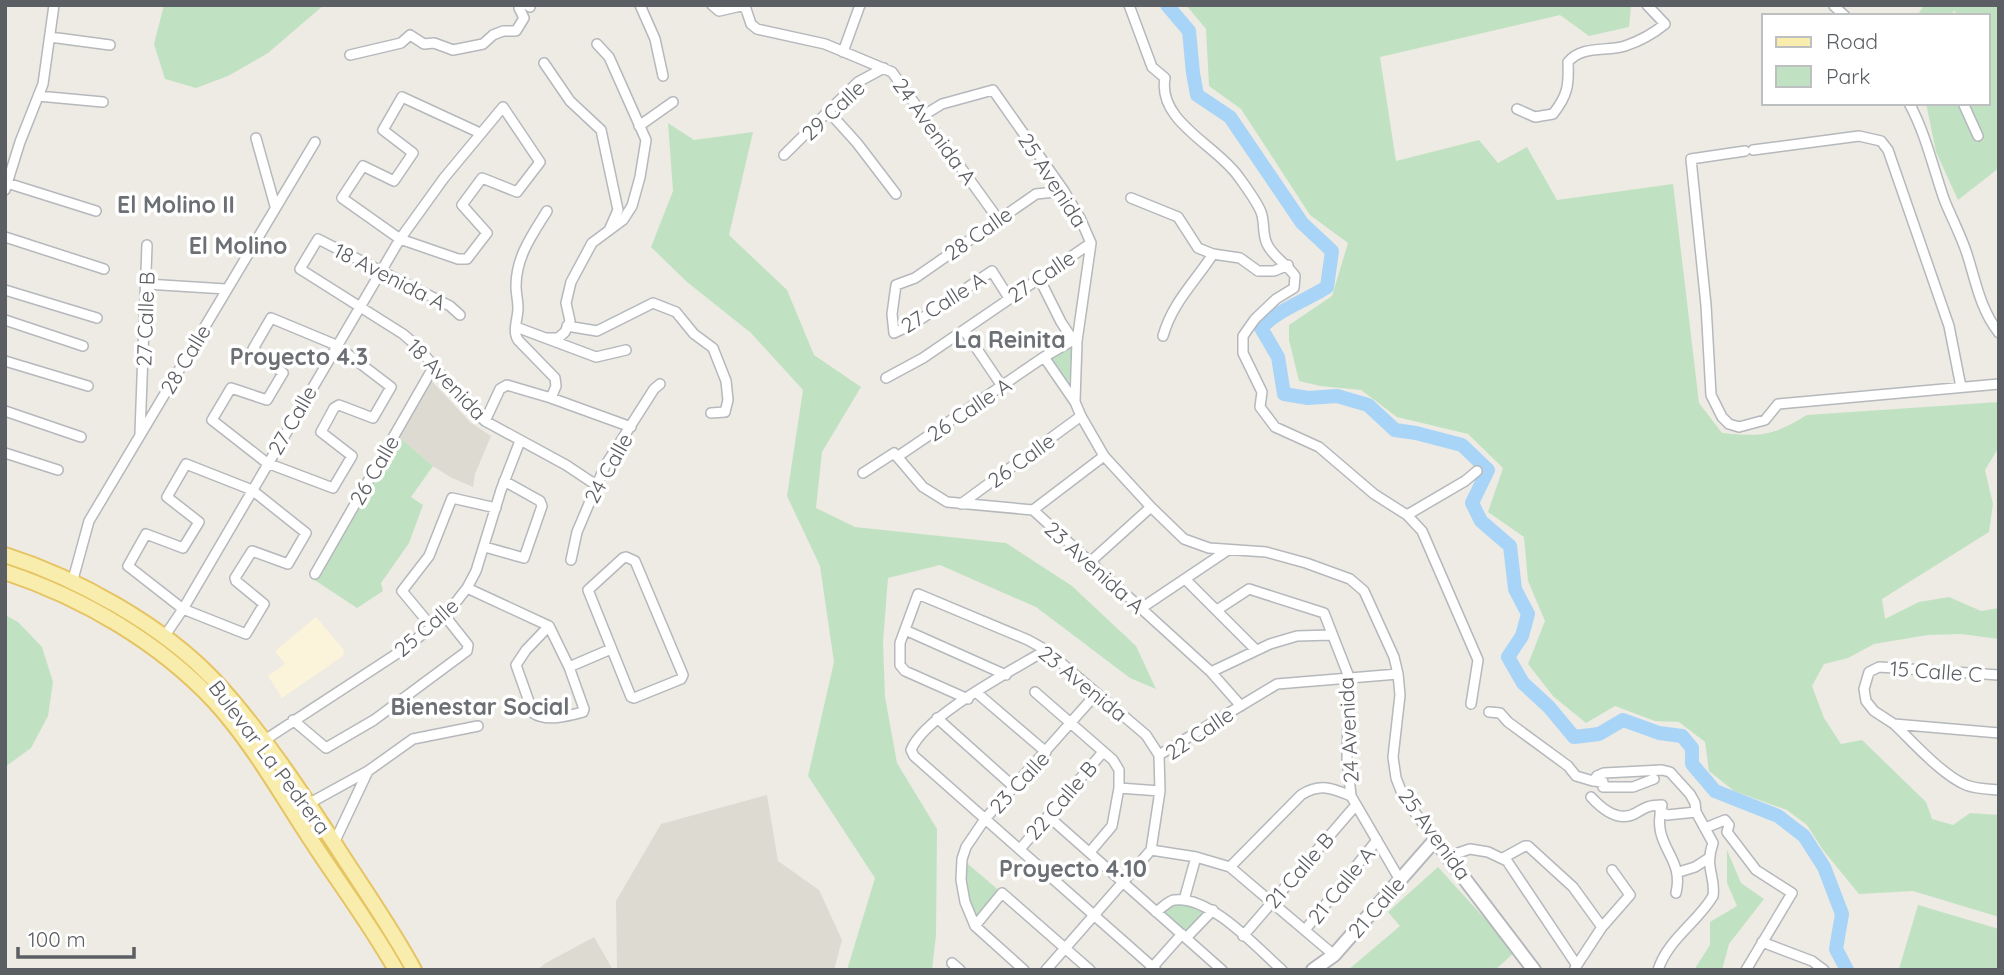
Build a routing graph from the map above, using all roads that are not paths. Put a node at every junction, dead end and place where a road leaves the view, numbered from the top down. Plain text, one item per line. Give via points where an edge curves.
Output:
1 (54, 5) edge
2 (520, 5) edge
3 (640, 5) edge
4 (712, 5) edge
5 (860, 5) edge
6 (1129, 5) edge
7 (1647, 5) edge
8 (50, 37) junction
9 (597, 44) dead end
10 (110, 45) dead end
11 (843, 52) junction
12 (350, 55) dead end
13 (544, 63) dead end
14 (884, 68) junction
15 (663, 76) dead end
16 (38, 96) junction
17 (103, 102) dead end
18 (673, 102) dead end
19 (1910, 105) edge
20 (1964, 105) edge
21 (1517, 110) dead end
22 (829, 112) junction
23 (923, 114) junction
24 (639, 126) junction
25 (480, 133) junction
26 (1978, 136) dead end
27 (257, 138) dead end
28 (315, 142) dead end
29 (784, 155) dead end
30 (6, 186) edge
31 (1064, 191) junction
32 (896, 194) dead end
33 (1131, 198) dead end
34 (275, 206) junction
35 (96, 211) dead end
36 (547, 211) dead end
37 (998, 219) junction
38 (609, 230) junction
39 (5, 237) edge
40 (400, 239) junction
41 (1091, 243) junction
42 (148, 245) dead end
43 (1213, 254) junction
44 (1288, 265) junction
45 (381, 269) junction
46 (104, 270) dead end
47 (300, 270) joint
48 (1039, 278) junction
49 (146, 284) junction
50 (226, 289) junction
51 (5, 290) edge
52 (1009, 298) junction
53 (358, 308) junction
54 (460, 315) dead end
55 (97, 318) dead end
56 (5, 320) edge
57 (567, 326) junction
58 (516, 327) junction
59 (964, 330) junction
60 (894, 333) joint
61 (1999, 333) edge
62 (1163, 336) dead end
63 (548, 338) junction
64 (1075, 340) junction
65 (336, 345) junction
66 (83, 346) dead end
67 (626, 350) dead end
68 (1044, 357) junction
69 (5, 361) edge
70 (434, 366) junction
71 (886, 378) dead end
72 (660, 384) dead end
73 (1999, 384) edge
74 (88, 386) dead end
75 (1002, 386) junction
76 (1961, 387) junction
77 (551, 398) junction
78 (1075, 402) junction
79 (5, 411) edge
80 (712, 412) dead end
81 (1081, 416) junction
82 (485, 421) junction
83 (631, 427) junction
84 (140, 435) junction
85 (82, 436) dead end
86 (520, 441) junction
87 (5, 453) edge
88 (896, 455) junction
89 (1104, 456) junction
90 (267, 463) junction
91 (58, 470) dead end
92 (1477, 471) dead end
93 (863, 472) dead end
94 (505, 481) junction
95 (596, 485) junction
96 (252, 490) junction
97 (961, 504) junction
98 (1151, 507) junction
99 (496, 508) junction
100 (1032, 510) junction
101 (1407, 515) junction
102 (485, 547) junction
103 (1228, 550) junction
104 (5, 555) edge
105 (571, 560) dead end
106 (1090, 562) junction
107 (5, 572) edge
108 (315, 574) dead end
109 (1185, 579) junction
110 (72, 583) junction
111 (467, 588) junction
112 (183, 609) junction
113 (1140, 609) junction
114 (1216, 610) junction
115 (445, 616) junction
116 (549, 626) junction
117 (432, 627) junction
118 (905, 631) junction
119 (1332, 635) junction
120 (164, 637) junction
121 (611, 649) junction
122 (1046, 650) junction
123 (1256, 650) junction
124 (569, 667) junction
125 (1211, 672) junction
126 (1398, 674) junction
127 (1006, 675) junction
128 (1999, 675) edge
129 (1349, 677) junction
130 (1035, 692) dead end
131 (977, 693) junction
132 (1097, 694) junction
133 (968, 699) junction
134 (1472, 704) dead end
135 (1241, 706) junction
136 (1489, 712) dead end
137 (937, 718) junction
138 (293, 720) junction
139 (1072, 723) junction
140 (1894, 724) junction
141 (478, 726) dead end
142 (1999, 733) edge
143 (257, 745) junction
144 (1046, 752) junction
145 (1103, 752) junction
146 (1159, 755) junction
147 (368, 771) junction
148 (1654, 779) dead end
149 (1593, 781) junction
150 (1014, 787) junction
151 (1119, 788) junction
152 (1999, 790) edge
153 (1160, 791) junction
154 (1351, 796) junction
155 (1591, 797) dead end
156 (308, 804) junction
157 (1356, 805) junction
158 (1660, 811) junction
159 (1696, 812) junction
160 (1048, 816) junction
161 (985, 819) junction
162 (1705, 828) junction
163 (1377, 840) junction
164 (1436, 840) junction
165 (334, 843) junction
166 (1020, 849) junction
167 (1150, 850) junction
168 (1090, 852) junction
169 (1450, 856) junction
170 (1196, 857) junction
171 (1503, 858) junction
172 (1709, 858) junction
173 (1230, 867) junction
174 (1612, 870) dead end
175 (1679, 872) junction
176 (1400, 880) junction
177 (1122, 881) junction
178 (1676, 893) dead end
179 (1184, 900) junction
180 (1271, 902) junction
181 (1213, 910) junction
182 (1156, 912) junction
183 (1093, 913) junction
184 (975, 926) junction
185 (1602, 927) junction
186 (1305, 930) junction
187 (1184, 936) junction
188 (1243, 936) junction
189 (1762, 942) junction
190 (1064, 947) junction
191 (1334, 955) junction
192 (1575, 967) edge
193 (1153, 969) edge
194 (396, 970) edge
195 (414, 970) edge
196 (1024, 970) edge
197 (1046, 970) edge
198 (1090, 970) edge
199 (1221, 970) edge
200 (1282, 970) edge
201 (1313, 970) edge
202 (1534, 970) edge
203 (1658, 970) edge
204 (1746, 970) edge
205 (1824, 970) edge

1 - 8 street
2 - 12 street via 524,18 516,31 503,31 482,44 453,50 424,44 410,35 401,43
3 - 15 street via 655,39
4 - 11 street, 24 Avenida A via 719,11 741,6 757,29
5 - 11 street, 29 Calle
6 - 44 street via 1152,67 1165,78 1165,101 1237,174 1262,214 1267,244
7 - 21 street via 1665,24 1654,33 1625,46 1575,54 1568,62 1569,86 1553,114 1535,117
8 - 10 street
8 - 16 street
9 - 24 street via 610,57
11 - 14 street, 24 Avenida A
13 - 38 street via 570,101 601,130 618,210
14 - 22 street, 29 Calle via 858,82
14 - 23 street, 24 Avenida A via 898,78
16 - 17 street
16 - 30 street
18 - 24 street
19 - 61 street via 1966,252 1980,302
20 - 26 street
22 - 29 street, 29 Calle
22 - 32 street
23 - 31 street, 25 Avenida via 993,90
23 - 37 street, 24 Avenida A
24 - 38 street via 646,140 632,206
25 - 40 street, 27 Calle
25 - 40 street via 402,97 383,130 413,153 394,181 363,166 342,198
25 - 40 street, 27 Calle via 503,107 540,162 517,192 482,178 462,205 487,233 467,259
27 - 34 street
28 - 34 street, 28 Calle
30 - 35 street
31 - 37 street, 28 Calle via 1036,194
31 - 41 street, 25 Avenida
33 - 43 street via 1178,218 1198,248
34 - 50 street, 28 Calle
36 - 58 street via 522,251
37 - 60 street, 28 Calle via 915,278 896,285
38 - 57 street via 592,243 570,282
39 - 46 street
40 - 45 street, 27 Calle
41 - 48 street, 27 Calle
41 - 64 street, 25 Avenida
42 - 49 street, 27 Calle B
43 - 44 street via 1240,258 1258,271
43 - 62 street via 1177,303
44 - 101 street via 1295,276 1294,288 1276,299 1243,336 1243,353 1262,392 1260,407 1275,427 1319,447 1374,494
45 - 47 street, 18 Avenida A via 318,239
45 - 53 street, 27 Calle
45 - 54 street, 18 Avenida A
47 - 53 street, 18 Avenida
48 - 52 street, 27 Calle
48 - 64 street
49 - 50 street
49 - 84 street, 27 Calle B
50 - 84 street, 28 Calle
51 - 55 street
52 - 59 street, 27 Calle
52 - 60 street, 27 Calle A via 992,271
53 - 65 street, 27 Calle
53 - 70 street, 18 Avenida via 403,334
56 - 66 street
57 - 63 street via 560,336
57 - 80 street via 597,331 653,303 676,312 713,348 726,381 725,412
58 - 63 street
58 - 77 street via 517,338 555,378
59 - 71 street, 27 Calle
59 - 75 street
63 - 67 street via 596,357
64 - 68 street, 26 Calle A
64 - 78 street, 25 Avenida
65 - 90 street, 27 Calle
65 - 90 street via 271,318 253,349 283,373 267,400 231,388 212,420
65 - 90 street via 391,388 373,418 339,405 334,408 322,434 352,456 333,488
68 - 75 street, 26 Calle A
68 - 78 street, 25 Avenida
69 - 74 street
70 - 82 street, 18 Avenida
70 - 108 street, 26 Calle
72 - 83 street, 24 Calle
73 - 76 street
75 - 88 street, 26 Calle A
76 - 76 street via 1950,326 1881,141 1859,136 1691,159 1711,396 1729,424 1739,427 1765,420 1777,404
77 - 82 street via 503,386
77 - 83 street
78 - 81 street, 25 Avenida
79 - 85 street
81 - 89 street, 25 Avenida
81 - 97 street, 26 Calle
82 - 86 street, 18 Avenida
83 - 95 street, 24 Calle
84 - 110 street, 28 Calle via 89,521
86 - 94 street, 25 Calle
86 - 95 street, 18 Avenida
87 - 91 street
88 - 93 street, 26 Calle A
88 - 97 street, 23 Avenida A via 935,497
89 - 98 street, 25 Avenida
89 - 100 street
90 - 96 street, 27 Calle
92 - 101 street
94 - 99 street, 25 Calle
94 - 102 street via 542,506 524,558
95 - 105 street, 24 Calle
96 - 112 street, 27 Calle
96 - 112 street via 306,533 288,564 252,551 235,579 264,604 247,634
96 - 112 street via 186,464 167,497 199,522 183,548 146,534 128,566
97 - 100 street, 23 Avenida A
98 - 103 street, 25 Avenida via 1184,539
98 - 106 street
99 - 102 street, 25 Calle
99 - 117 street via 452,498 429,556 402,591
100 - 106 street, 23 Avenida A
101 - 134 street via 1422,531 1478,660
102 - 111 street, 25 Calle
103 - 109 street
103 - 126 street, 25 Avenida via 1266,552 1355,583 1364,591
104 - 110 main road, Bulevar La Pedrera via 43,567
106 - 113 street, 23 Avenida A
107 - 143 main road, Bulevar La Pedrera via 113,620 215,702
109 - 113 street
109 - 114 street
110 - 120 main road, Bulevar La Pedrera
111 - 115 street, 25 Calle
111 - 116 street
112 - 120 street, 27 Calle
113 - 125 street, 23 Avenida A
114 - 119 street, 24 Avenida via 1250,589 1324,613
114 - 123 street
115 - 117 street, 25 Calle
115 - 138 street via 468,646 467,651 374,720 327,748
116 - 124 street
116 - 124 street via 516,667 533,713 555,717 583,712
117 - 138 street, 25 Calle
118 - 122 street, 23 Avenida via 918,594
118 - 127 street
118 - 133 street via 900,643 901,668
119 - 123 street via 1297,636
119 - 129 street, 24 Avenida
120 - 143 main road, Bulevar La Pedrera via 212,678
121 - 121 street via 631,697 681,680 683,675 635,561 623,558 588,590
121 - 124 street
122 - 127 street
122 - 132 street, 23 Avenida
123 - 125 street
125 - 135 street, 23 Avenida A
126 - 129 street, 22 Calle
126 - 164 street, 25 Avenida via 1396,778
127 - 131 street
128 - 140 street, 15 Calle C via 1874,669 1866,678 1866,701
129 - 135 street, 22 Calle via 1277,684
129 - 154 street, 24 Avenida
130 - 139 street
131 - 133 street
131 - 144 street
132 - 139 street, 23 Calle
132 - 146 street, 23 Avenida via 1146,735
133 - 137 street
135 - 146 street, 22 Calle
136 - 149 street via 1500,713 1576,776
137 - 150 street
137 - 161 street via 911,750
138 - 143 street, 25 Calle
139 - 144 street, 23 Calle
139 - 145 street
140 - 142 street
140 - 152 street via 1960,782
141 - 147 street via 413,739
143 - 156 main road, Bulevar La Pedrera
143 - 194 main road, Bulevar La Pedrera
144 - 150 street, 23 Calle
145 - 151 street via 1119,770
145 - 160 street, 22 Calle B
146 - 153 street, 22 Calle
147 - 156 street
147 - 165 street
148 - 149 street via 1633,787 1603,787 1603,782
149 - 159 street via 1604,773 1662,769 1690,794
150 - 161 street, 23 Calle
151 - 153 street
151 - 168 street via 1112,826
153 - 167 street, 22 Calle
154 - 157 street, 24 Avenida
154 - 173 street via 1329,787 1311,789
155 - 158 street via 1602,809 1620,816 1635,814 1648,805 1662,805
156 - 165 main road, Bulevar La Pedrera
157 - 163 street, 24 Avenida
157 - 180 street, 21 Calle B
158 - 159 street via 1667,815
158 - 175 street via 1660,836
159 - 162 street
160 - 166 street, 22 Calle B
160 - 168 street
161 - 166 street
161 - 184 street, 23 Calle via 966,847 961,880
162 - 172 street via 1713,843
162 - 189 street via 1725,820 1727,832 1756,870 1791,893
163 - 176 street, 24 Avenida
163 - 186 street, 21 Calle A
164 - 169 street, 25 Avenida
164 - 176 street, 21 Calle
165 - 195 main road, Bulevar La Pedrera
166 - 183 street
167 - 170 street
167 - 177 street
168 - 177 street
169 - 171 street via 1470,849
169 - 202 street, 25 Avenida
170 - 173 street
170 - 179 street
171 - 185 street via 1528,846 1573,887
171 - 192 street
172 - 175 street
172 - 203 street via 1713,896 1671,943
173 - 180 street
174 - 185 street via 1630,895
175 - 178 street
176 - 191 street, 21 Calle
177 - 182 street
177 - 183 street
179 - 181 street
179 - 182 street via 1171,900
180 - 186 street
180 - 188 street, 21 Calle B
181 - 187 street
181 - 188 street
182 - 187 street
183 - 190 street
183 - 193 street
184 - 190 street via 1002,893
184 - 196 street
185 - 192 street
186 - 191 street
187 - 193 street
187 - 199 street
188 - 200 street
189 - 204 street
189 - 205 street
190 - 197 street
190 - 198 street
191 - 201 street, 21 Calle

